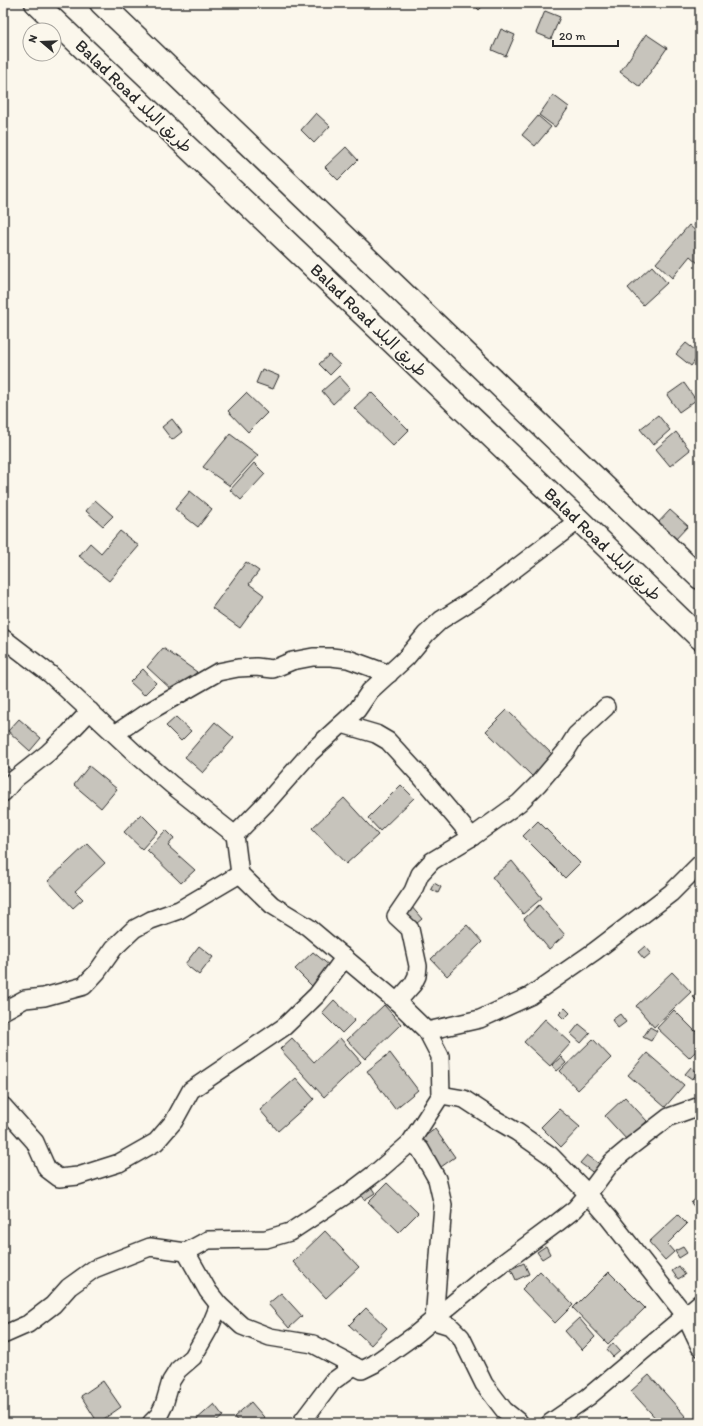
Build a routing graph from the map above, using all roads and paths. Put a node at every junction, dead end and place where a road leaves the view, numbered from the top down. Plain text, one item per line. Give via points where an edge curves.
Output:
1 (36, 3) edge
2 (101, 3) edge
3 (579, 520) junction
4 (700, 578) edge
5 (3, 638) edge
6 (700, 638) edge
7 (389, 674) junction
8 (606, 707) dead end
9 (90, 711) junction
10 (342, 724) junction
11 (115, 734) junction
12 (3, 793) edge
13 (235, 835) junction
14 (472, 837) junction
15 (700, 864) edge
16 (240, 874) junction
17 (345, 957) junction
18 (398, 1002) junction
19 (3, 1011) edge
20 (426, 1031) junction
21 (441, 1095) junction
22 (3, 1106) edge
23 (700, 1106) edge
24 (410, 1143) junction
25 (588, 1194) junction
26 (186, 1252) junction
27 (700, 1303) edge
28 (219, 1305) junction
29 (685, 1315) junction
30 (434, 1321) junction
31 (3, 1335) edge
32 (700, 1347) edge
33 (354, 1366) junction
34 (151, 1423) edge
35 (301, 1423) edge
36 (520, 1423) edge
37 (550, 1423) edge

1 - 3 highway, Balad Road طريق البلد
2 - 4 highway
3 - 6 highway, Balad Road طريق البلد
3 - 7 street via 482,594 441,620
5 - 9 street via 50,674
7 - 10 street via 370,691
7 - 11 street via 348,659 331,657 292,661 273,669 256,667 218,672
8 - 14 street via 576,735 566,751 519,803
9 - 11 street
9 - 12 street
10 - 13 street via 311,752
10 - 14 street via 376,734 388,741
11 - 13 street via 172,785
13 - 16 street
14 - 18 street via 432,861 420,874 413,891 396,916 410,929 418,966 413,984
15 - 20 street via 671,893 595,951 530,996 480,1018
16 - 17 street via 272,905 308,928
16 - 19 street via 179,910 134,929 114,948 84,986 44,997 25,999
17 - 18 street
17 - 22 street via 317,994 284,1027 191,1090 174,1121 156,1142 119,1163 78,1176 59,1178 47,1169 35,1142
18 - 20 street
20 - 21 street via 440,1056
21 - 24 street
21 - 25 street via 464,1099 517,1132 550,1155
23 - 25 street via 669,1117 630,1147 612,1162
24 - 26 street via 349,1193 290,1232 266,1239 208,1240
24 - 30 street via 420,1149 436,1179 443,1205
25 - 29 street
25 - 30 street via 558,1224 487,1275
26 - 28 street
26 - 31 street via 150,1247 94,1269 69,1287 53,1305 28,1324
27 - 29 street
28 - 33 street via 242,1326 270,1337 313,1344
28 - 34 street via 193,1357 170,1381 164,1405
29 - 32 street
29 - 37 street via 588,1397
30 - 33 street via 374,1364 362,1370
30 - 36 street via 450,1326 461,1337 484,1384 504,1410
33 - 35 street via 332,1382

